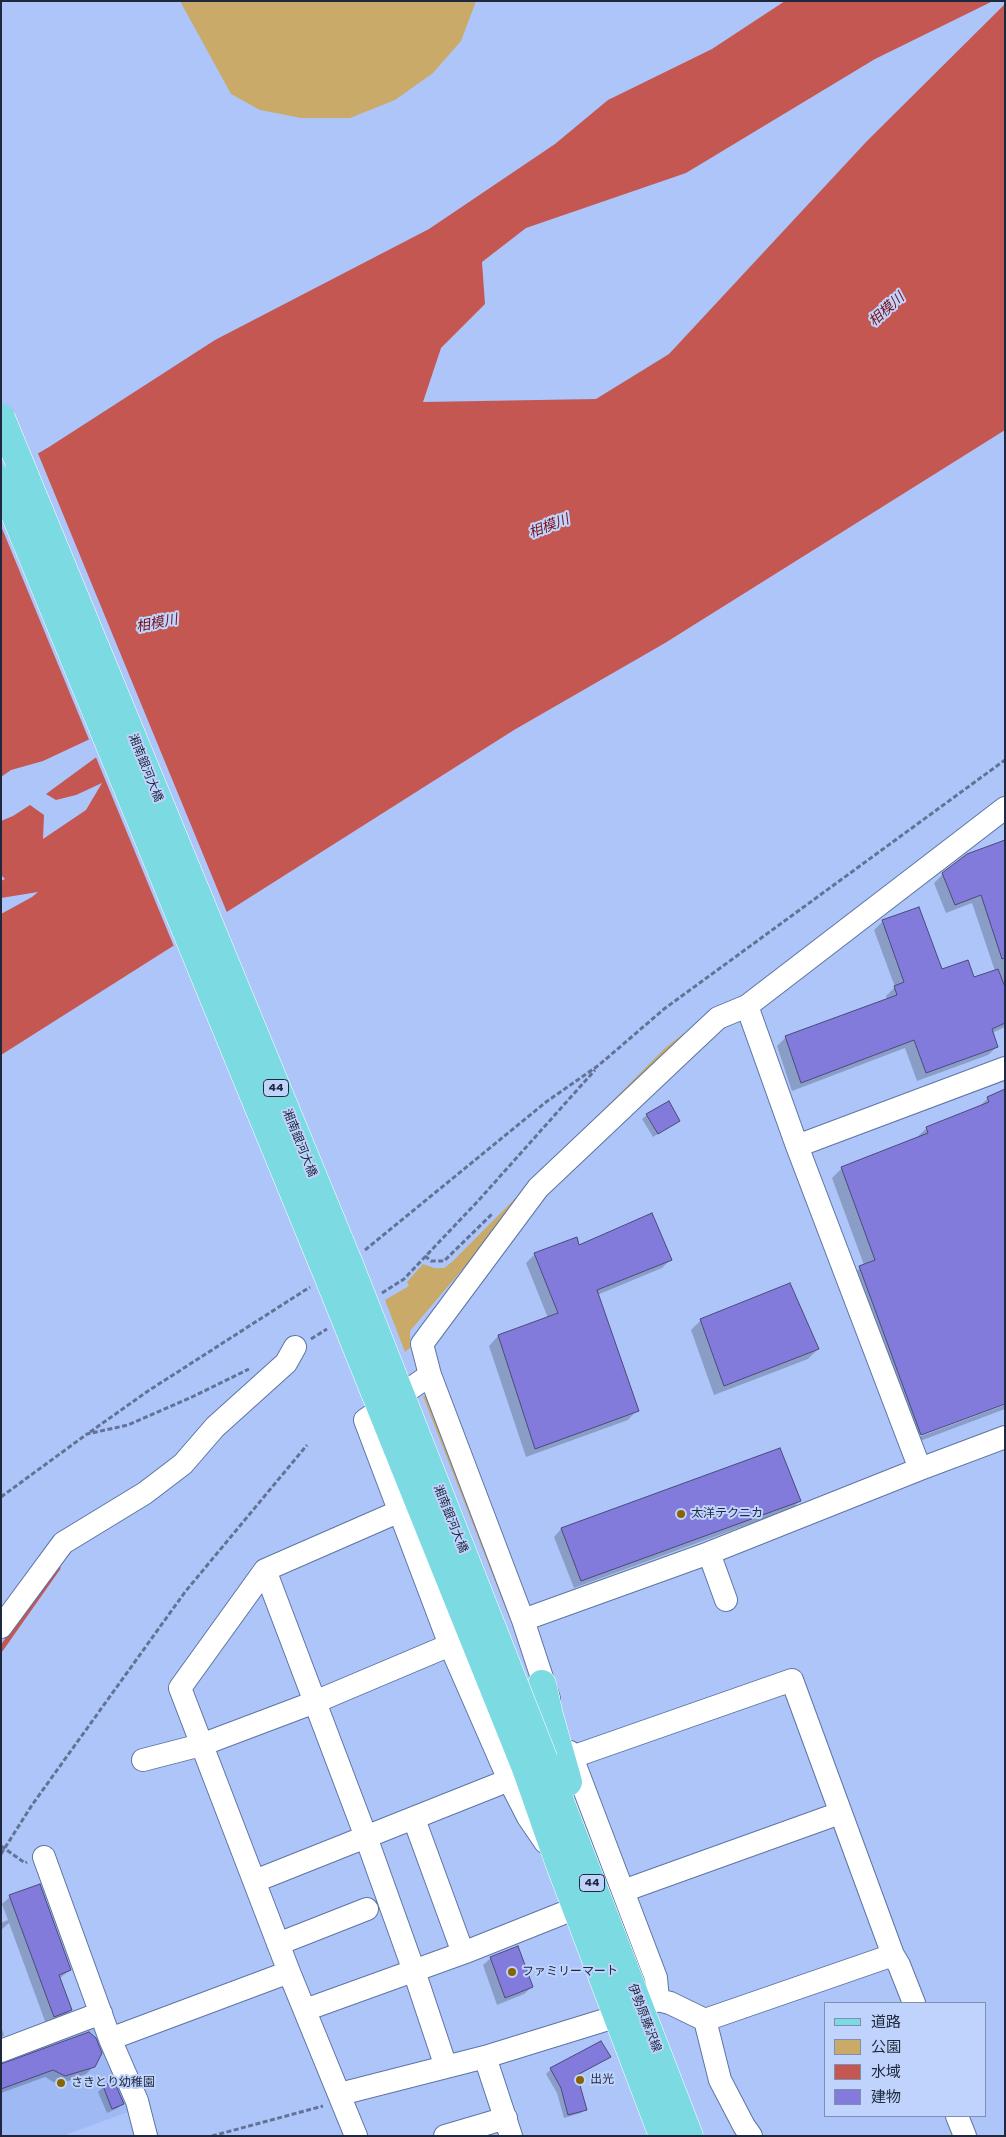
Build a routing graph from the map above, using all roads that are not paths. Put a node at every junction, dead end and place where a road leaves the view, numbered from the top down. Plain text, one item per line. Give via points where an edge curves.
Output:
1 (1, 418) edge
2 (1, 480) edge
3 (1005, 808) edge
4 (747, 1006) junction
5 (1005, 1068) edge
6 (797, 1146) junction
7 (295, 1347) road end
8 (430, 1376) junction
9 (1005, 1437) edge
10 (920, 1469) junction
11 (400, 1511) junction
12 (709, 1553) junction
13 (265, 1570) junction
14 (726, 1600) dead end
15 (523, 1620) junction
16 (1, 1627) edge
17 (450, 1645) junction
18 (542, 1684) junction
19 (314, 1702) junction
20 (201, 1745) junction
21 (572, 1757) junction
22 (143, 1760) dead end
23 (526, 1769) junction
24 (840, 1813) junction
25 (414, 1819) junction
26 (570, 1823) junction
27 (366, 1837) junction
28 (34, 1860) road end
29 (254, 1880) junction
30 (623, 1891) junction
31 (576, 1908) junction
32 (367, 1909) dead end
33 (278, 1944) junction
34 (463, 1953) junction
35 (893, 1955) junction
36 (414, 1971) junction
37 (289, 1972) junction
38 (914, 2002) edge
39 (638, 2008) junction
40 (305, 2010) junction
41 (101, 2013) junction
42 (705, 2020) junction
43 (110, 2038) junction
44 (1, 2051) edge
45 (485, 2057) junction
46 (446, 2067) junction
47 (342, 2098) junction
48 (957, 2117) edge
49 (508, 2127) edge
50 (146, 2136) edge
51 (356, 2136) edge
52 (445, 2136) edge
53 (663, 2136) edge
54 (689, 2136) edge
55 (751, 2136) edge
56 (965, 2136) edge

1 - 23 main road, 湘南銀河大橋 / 44, bridge via 349,1264
2 - 23 main road, 湘南銀河大橋 / 44, bridge
3 - 4 street
4 - 6 street
4 - 8 street via 718,1018 538,1188 422,1344
5 - 6 street
6 - 10 street
7 - 16 street via 286,1363 215,1428 183,1464 144,1494 62,1543
8 - 11 street via 365,1420
8 - 15 street
9 - 10 street
10 - 12 street
11 - 13 street
11 - 17 street
12 - 14 street
12 - 15 street
13 - 19 street
13 - 20 street via 180,1688
15 - 18 street
17 - 19 street
17 - 23 street
18 - 21 street
18 - 26 main road via 576,1807
19 - 20 street
19 - 27 street
20 - 22 street
20 - 29 street
21 - 24 street via 792,1680
21 - 30 street
23 - 25 street
23 - 26 main road, 伊勢原藤沢線 / 44
23 - 31 main road, 伊勢原藤沢線 / 44
24 - 30 street
24 - 35 street
25 - 27 street
25 - 34 street
26 - 39 main road, 伊勢原藤沢線 / 44
27 - 29 street
27 - 36 street
28 - 41 street
29 - 33 street
30 - 39 street via 656,1978
31 - 34 street
31 - 39 main road, 伊勢原藤沢線 / 44
32 - 33 street
33 - 37 street
34 - 36 street
35 - 38 street
35 - 42 street
36 - 40 street
36 - 46 street
37 - 40 street
37 - 43 street
39 - 42 street via 670,2003
39 - 45 street
39 - 53 main road, 伊勢原藤沢線 / 44
39 - 54 main road, 伊勢原藤沢線 / 44
40 - 47 street
41 - 43 street
41 - 44 street
42 - 55 street via 720,2080
43 - 50 street via 137,2101
45 - 46 street
45 - 49 street
46 - 47 street
47 - 51 street
48 - 56 street
49 - 52 street

